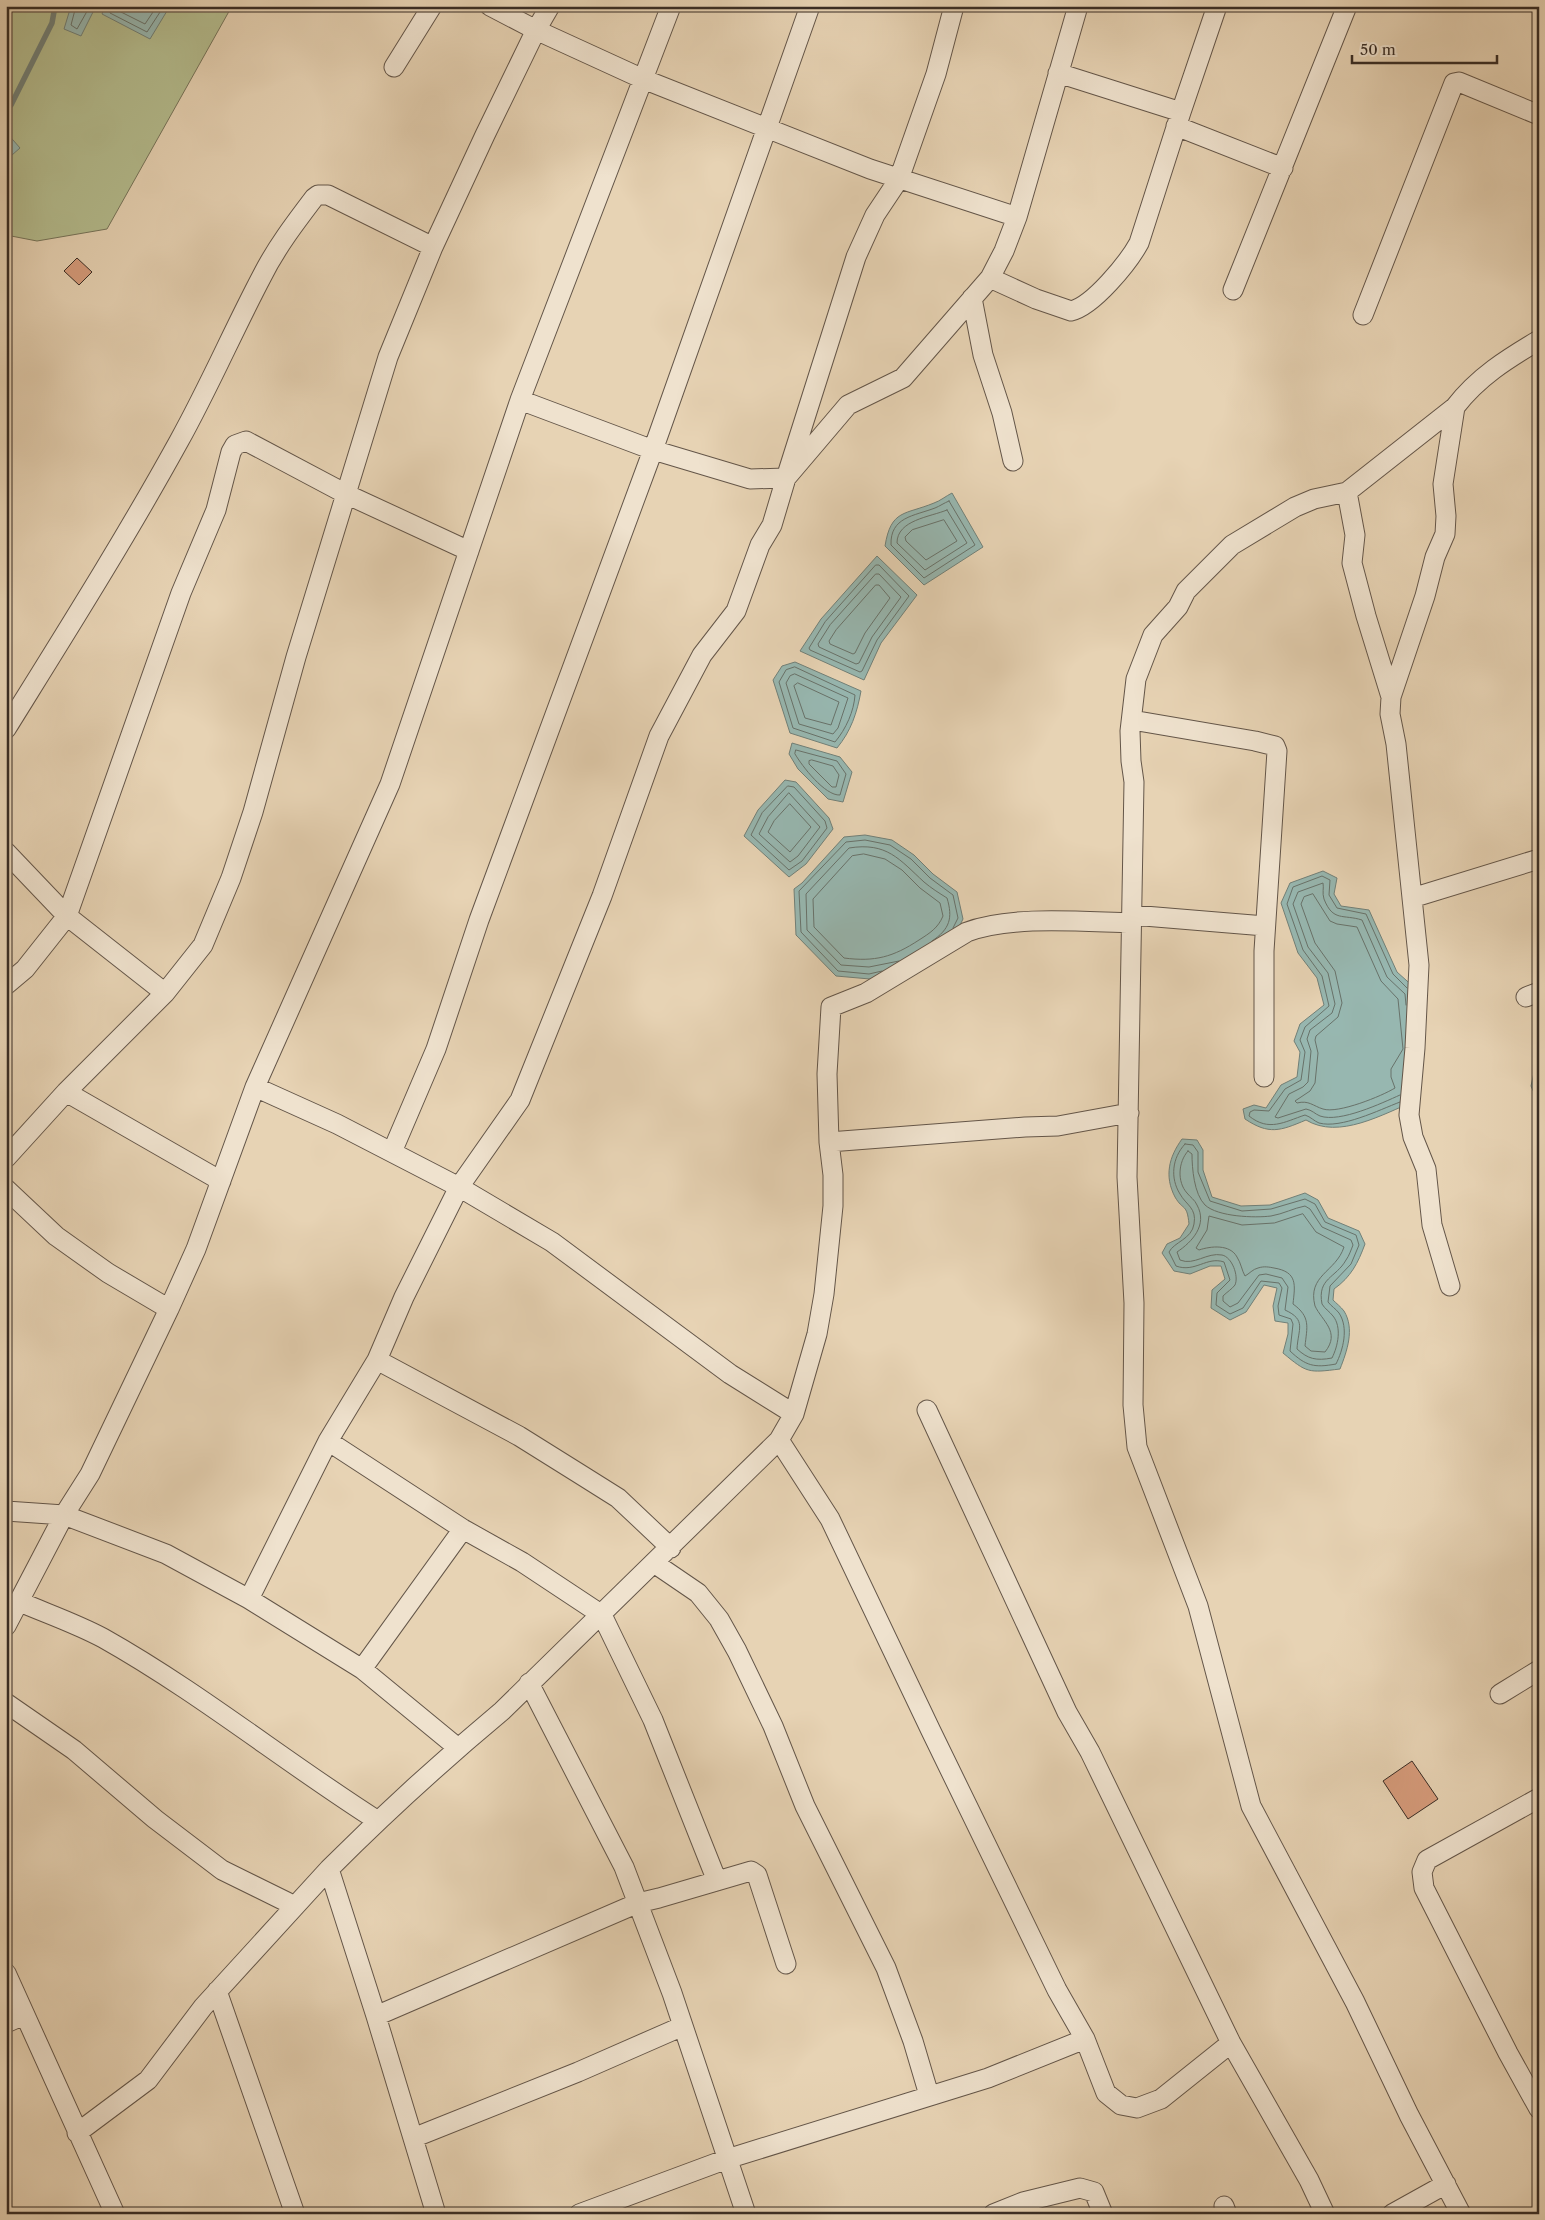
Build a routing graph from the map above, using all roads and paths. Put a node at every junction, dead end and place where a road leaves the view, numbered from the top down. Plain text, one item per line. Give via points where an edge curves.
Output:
1 (432, 6) edge
2 (490, 6) edge
3 (550, 6) edge
4 (671, 6) edge
5 (810, 6) edge
6 (954, 6) edge
7 (1078, 6) edge
8 (1218, 6) edge
9 (1347, 6) edge
10 (536, 30) junction
11 (394, 67) dead end
12 (1058, 74) junction
13 (643, 79) junction
14 (1539, 116) edge
15 (1178, 119) junction
16 (766, 127) junction
17 (1284, 168) junction
18 (899, 179) junction
19 (1017, 217) junction
20 (434, 247) junction
21 (990, 278) junction
22 (1233, 290) dead end
23 (972, 298) junction
24 (1363, 315) dead end
25 (1539, 340) edge
26 (520, 400) junction
27 (1455, 407) junction
28 (653, 450) junction
29 (1013, 461) dead end
30 (786, 478) junction
31 (1347, 492) junction
32 (346, 494) junction
33 (469, 551) junction
34 (1391, 697) junction
35 (1132, 720) junction
36 (6, 730) edge
37 (6, 852) edge
38 (1539, 859) edge
39 (1412, 898) junction
40 (66, 916) junction
41 (1132, 919) junction
42 (1265, 926) junction
43 (6, 985) edge
44 (165, 993) junction
45 (1264, 1077) dead end
46 (255, 1087) junction
47 (66, 1092) junction
48 (1129, 1113) junction
49 (829, 1142) junction
50 (392, 1152) junction
51 (6, 1158) edge
52 (221, 1181) junction
53 (459, 1186) junction
54 (6, 1189) edge
55 (1450, 1286) dead end
56 (169, 1309) junction
57 (377, 1360) junction
58 (927, 1410) dead end
59 (794, 1414) junction
60 (779, 1440) junction
61 (328, 1442) junction
62 (6, 1511) edge
63 (64, 1515) junction
64 (463, 1529) junction
65 (671, 1548) junction
66 (654, 1563) junction
67 (249, 1599) junction
68 (20, 1602) junction
69 (602, 1615) junction
70 (6, 1626) edge
71 (362, 1670) junction
72 (1539, 1670) edge
73 (529, 1683) junction
74 (1500, 1694) dead end
75 (6, 1703) edge
76 (458, 1748) junction
77 (1537, 1802) edge
78 (378, 1821) junction
79 (328, 1869) junction
80 (717, 1881) junction
81 (638, 1903) junction
82 (295, 1906) junction
83 (786, 1964) dead end
84 (6, 1973) edge
85 (217, 1991) junction
86 (24, 2016) junction
87 (376, 2016) junction
88 (6, 2023) edge
89 (683, 2026) junction
90 (1085, 2039) junction
91 (1231, 2043) junction
92 (929, 2095) junction
93 (1539, 2109) edge
94 (77, 2132) junction
95 (413, 2138) junction
96 (727, 2159) junction
97 (1446, 2184) junction
98 (115, 2214) edge
99 (295, 2214) edge
100 (436, 2214) edge
101 (579, 2214) edge
102 (746, 2214) edge
103 (993, 2214) edge
104 (1104, 2214) edge
105 (1325, 2214) edge
106 (1392, 2214) edge
107 (1461, 2214) edge

1 - 11 street
2 - 10 street
3 - 10 street
4 - 13 street
5 - 16 street
6 - 18 street via 936,74
7 - 12 street
8 - 15 street
9 - 17 street
10 - 13 street
10 - 20 street
12 - 15 street
12 - 19 street
13 - 16 street
13 - 26 street
14 - 24 street via 1459,82 1454,83
15 - 17 street
15 - 21 street via 1139,243 1112,280 1084,306 1066,311
16 - 18 street
16 - 28 street
17 - 22 street
18 - 19 street
18 - 30 street via 875,215 856,256
19 - 21 street
20 - 32 street via 388,357
20 - 36 street via 328,194 314,198 262,275 221,362 174,449
21 - 23 street
23 - 29 street via 983,355
23 - 30 street via 903,378 855,401 840,412
25 - 27 street via 1485,374
26 - 28 street
26 - 33 street
27 - 31 street
27 - 34 street via 1443,484 1445,534
28 - 30 street via 750,479
28 - 50 street via 479,920 436,1049
30 - 53 street via 772,525 760,545 736,611 702,655 659,736 602,896 520,1100
31 - 34 street via 1355,535 1352,563
31 - 35 street via 1314,500 1269,521 1232,545 1194,582 1150,640 1136,679
32 - 33 street
32 - 40 street via 246,442 235,445 230,452 216,510 178,602
32 - 44 street via 253,812 230,878 203,944
33 - 46 street via 390,784
34 - 39 street via 1390,714
35 - 41 street
35 - 42 street via 1275,746
37 - 40 street
38 - 39 street
39 - 55 street via 1419,965 1409,1116 1413,1137 1426,1169 1432,1225
40 - 43 street via 25,969
40 - 44 street
41 - 42 street
41 - 48 street
41 - 49 street via 983,926 967,932 866,993 833,1005 827,1047
42 - 45 street
44 - 47 street
46 - 50 street
46 - 52 street
47 - 51 street
47 - 52 street
48 - 49 street via 1058,1126
48 - 97 street via 1127,1177 1137,1447 1198,1606 1251,1806 1355,2002
49 - 59 street via 834,1176 824,1294 817,1334
50 - 53 street
52 - 56 street
53 - 57 street
53 - 59 street via 552,1242 730,1374
54 - 56 street via 56,1236 108,1273
56 - 63 street via 90,1474
57 - 61 street
57 - 65 street via 519,1436 618,1498
58 - 91 street via 1067,1712 1090,1752
59 - 60 street
60 - 65 street
60 - 90 street via 830,1519 1057,1990
61 - 64 street
61 - 67 street
62 - 63 street
63 - 67 street via 166,1554
63 - 68 street
64 - 69 street via 522,1562
64 - 71 street
65 - 66 street
66 - 69 street
66 - 92 street via 698,1593 719,1619 736,1651 773,1726 805,1806 886,1968
67 - 71 street
68 - 70 street
68 - 78 street via 110,1643
69 - 73 street
69 - 80 street via 653,1720
71 - 76 street
72 - 74 street
73 - 76 street
73 - 81 street via 624,1867
75 - 82 street via 74,1750 155,1819 222,1870
76 - 78 street
77 - 93 street via 1427,1860 1422,1872 1424,1888
78 - 79 street
79 - 82 street
79 - 87 street
80 - 81 street
80 - 83 street via 751,1871 758,1875
81 - 87 street
81 - 89 street
82 - 85 street
84 - 86 street
85 - 94 street via 148,2080
85 - 99 street
86 - 88 street
86 - 94 street
87 - 95 street
89 - 95 street
89 - 96 street
90 - 91 street via 1106,2093 1121,2105 1137,2108 1160,2099
90 - 92 street via 988,2078
91 - 105 street
92 - 96 street
94 - 98 street
95 - 100 street
96 - 101 street
96 - 102 street
97 - 106 street
97 - 107 street
103 - 104 street via 1023,2202 1080,2188 1094,2192

